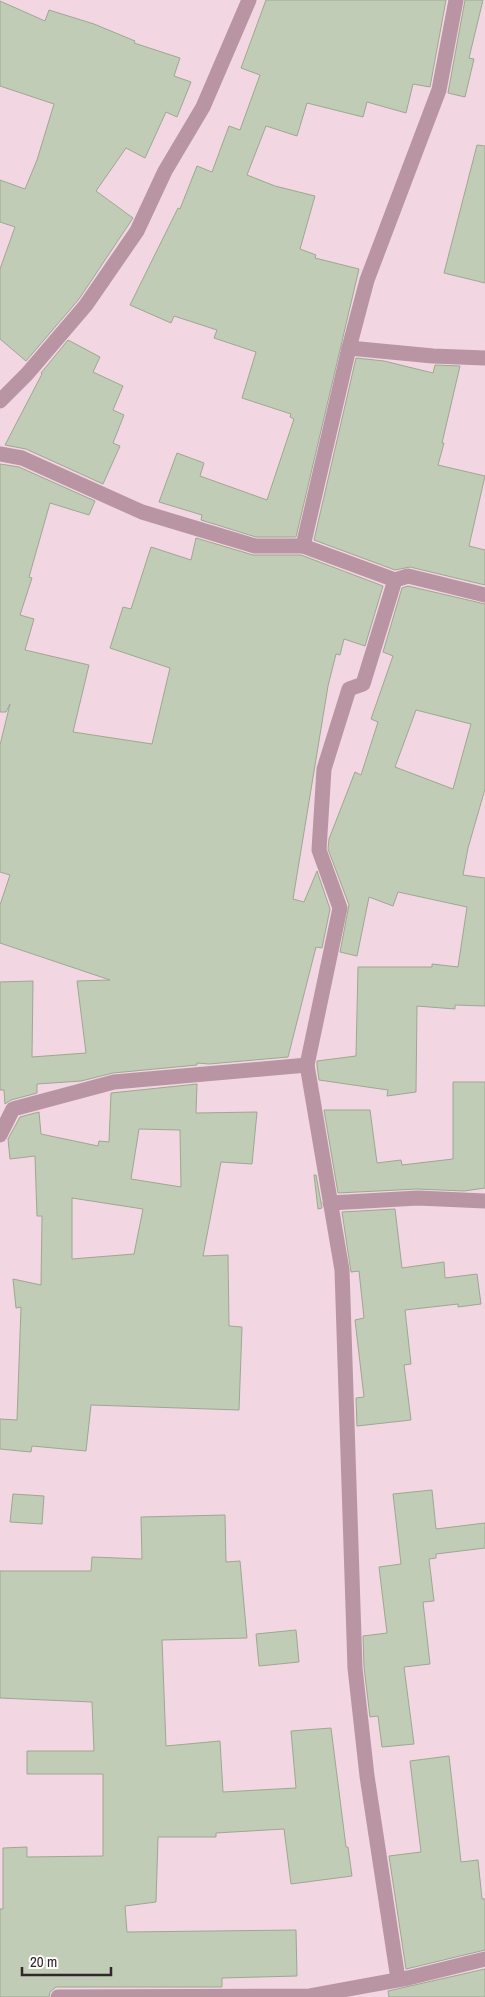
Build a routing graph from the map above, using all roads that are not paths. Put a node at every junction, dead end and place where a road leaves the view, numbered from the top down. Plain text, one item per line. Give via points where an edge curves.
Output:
1 (249, 0) edge
2 (456, 0) edge
3 (349, 348) junction
4 (485, 358) edge
5 (0, 401) edge
6 (0, 454) edge
7 (303, 546) junction
8 (395, 580) junction
9 (485, 595) edge
10 (307, 1065) junction
11 (0, 1135) edge
12 (485, 1201) edge
13 (330, 1203) junction
14 (485, 1959) edge
15 (398, 1979) junction
16 (58, 1997) edge

1 - 5 street via 203,107 165,171 137,231 86,305
2 - 3 street via 439,90 367,280
3 - 4 street
3 - 7 street
6 - 7 street via 22,458 161,518 255,546
7 - 8 street
8 - 9 street via 408,576
8 - 10 street via 363,684 349,689 324,769 319,850 340,908
10 - 11 street via 114,1082 13,1109
10 - 13 street
12 - 13 street via 418,1198
13 - 15 street via 342,1270 355,1668 366,1776
14 - 15 street
15 - 16 street via 310,1996

